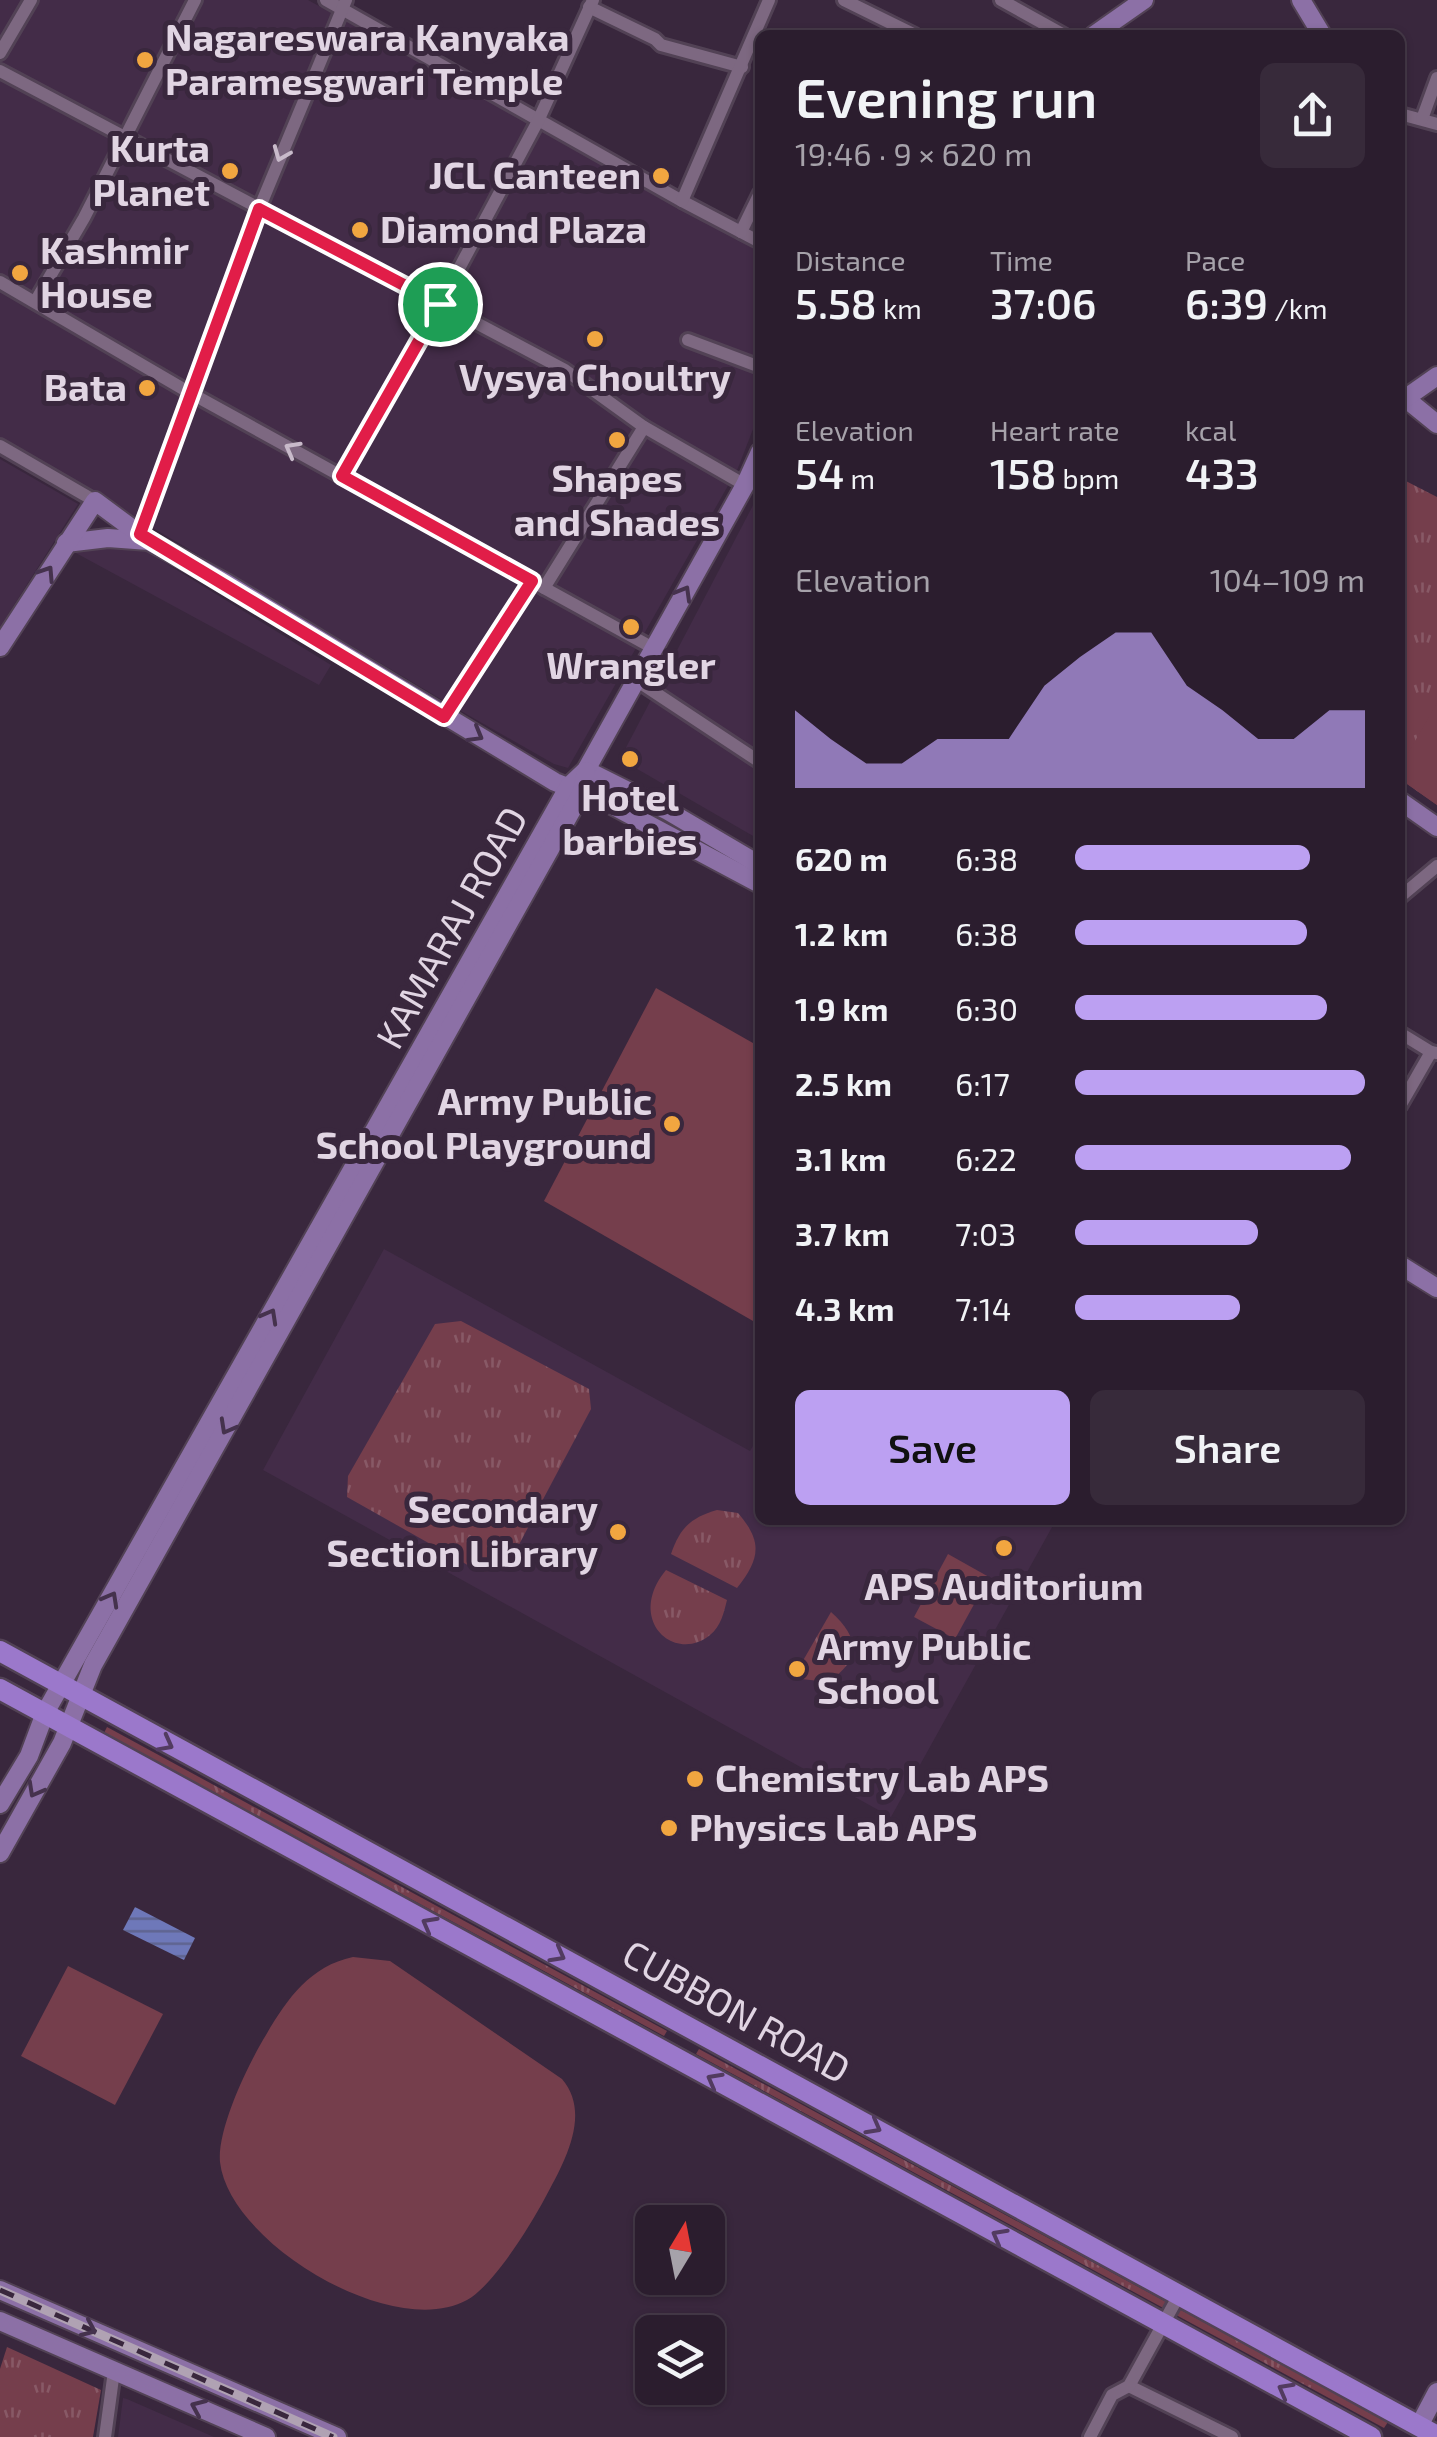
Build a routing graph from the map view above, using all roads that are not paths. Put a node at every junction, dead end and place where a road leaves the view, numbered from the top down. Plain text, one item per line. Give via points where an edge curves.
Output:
1 (31, 0) edge
2 (195, 0) edge
3 (326, 0) edge
4 (769, 0) edge
5 (844, 0) edge
6 (1001, 0) edge
7 (1144, 0) edge
8 (1301, 0) edge
9 (591, 2) edge
10 (344, 4) edge
11 (759, 30) edge
12 (905, 30) edge
13 (1055, 30) edge
14 (1101, 30) edge
15 (1320, 30) edge
16 (755, 40) edge
17 (0, 53) edge
18 (742, 66) junction
19 (0, 71) edge
20 (1437, 78) edge
21 (1405, 115) edge
22 (1422, 119) junction
23 (538, 121) junction
24 (1437, 124) edge
25 (125, 139) junction
26 (682, 201) junction
27 (755, 203) edge
28 (259, 209) junction
29 (741, 232) junction
30 (755, 239) edge
31 (0, 282) edge
32 (35, 302) junction
33 (440, 304) junction
34 (688, 340) dead end
35 (755, 365) edge
36 (1437, 376) edge
37 (192, 394) junction
38 (1405, 399) edge
39 (1405, 401) edge
40 (1437, 424) edge
41 (644, 427) junction
42 (0, 446) edge
43 (755, 463) edge
44 (342, 476) junction
45 (745, 485) junction
46 (95, 501) junction
47 (145, 538) junction
48 (66, 544) junction
49 (538, 585) junction
50 (0, 647) edge
51 (653, 648) junction
52 (636, 680) junction
53 (444, 717) junction
54 (755, 759) edge
55 (586, 770) junction
56 (575, 789) junction
57 (1405, 805) edge
58 (1437, 827) edge
59 (755, 862) edge
60 (1437, 866) edge
61 (755, 881) edge
62 (1405, 893) edge
63 (1405, 1036) edge
64 (1434, 1052) edge
65 (1405, 1098) edge
66 (1405, 1268) edge
67 (1437, 1288) edge
68 (198, 1463) junction
69 (0, 1651) edge
70 (62, 1684) junction
71 (0, 1689) edge
72 (81, 1696) junction
73 (46, 1713) junction
74 (69, 1726) junction
75 (0, 1804) edge
76 (0, 1853) edge
77 (693, 2029) junction
78 (676, 2059) junction
79 (818, 2097) junction
80 (801, 2128) junction
81 (0, 2290) edge
82 (1180, 2295) junction
83 (0, 2321) edge
84 (1161, 2324) junction
85 (112, 2380) junction
86 (1128, 2386) junction
87 (1437, 2392) edge
88 (1423, 2433) edge
89 (105, 2437) edge
90 (266, 2437) edge
91 (337, 2437) edge
92 (1090, 2437) edge
93 (1232, 2437) edge
94 (1371, 2437) edge

1 - 17 street
2 - 25 street
3 - 10 street
4 - 11 street
5 - 12 street
6 - 13 street
7 - 14 main road
8 - 15 main road
9 - 18 street via 660,45
9 - 23 street
10 - 23 street
10 -> 28 street
16 - 18 street
18 - 26 street
19 - 25 street
20 - 22 street
21 - 22 street
22 - 24 street
23 - 26 street
23 - 33 street
25 - 28 street
25 - 32 street
26 - 29 street
27 - 29 street
28 - 33 street
28 - 37 street
29 - 30 street
31 - 32 street
32 - 37 street
33 - 41 street via 564,370
33 - 44 street
34 - 35 street
36 - 38 main road
44 -> 37 street
37 - 47 street
39 - 40 main road
41 - 45 street
41 - 49 street
42 - 46 street
43 - 45 main road, KAMARAJ ROAD
44 - 49 street
51 -> 45 main road, KAMARAJ ROAD
46 - 47 main road
46 - 48 main road
47 - 48 main road
47 - 53 main road
50 -> 48 main road
49 - 51 street
49 - 53 street
51 - 52 main road, KAMARAJ ROAD
52 - 54 street
52 - 55 main road, KAMARAJ ROAD
53 -> 56 main road
55 - 56 main road, KAMARAJ ROAD
55 - 59 main road
56 - 61 main road
56 - 68 main road, KAMARAJ ROAD
57 - 58 main road
60 - 62 street
63 - 64 street
64 - 65 street
66 - 67 main road
70 -> 68 main road, KAMARAJ ROAD
68 - 72 main road, KAMARAJ ROAD
69 - 70 main road, CUBBON ROAD
70 - 72 main road, CUBBON ROAD
70 - 73 main road, KAMARAJ ROAD
71 - 73 main road, CUBBON ROAD
72 - 74 main road, KAMARAJ ROAD
72 -> 77 main road, CUBBON ROAD
73 - 74 main road, CUBBON ROAD
73 - 75 main road, KAMARAJ ROAD
74 -> 76 main road, KAMARAJ ROAD
78 -> 74 main road, CUBBON ROAD
77 - 78 main road
77 - 79 main road, CUBBON ROAD
80 -> 78 main road, CUBBON ROAD
79 - 80 main road
79 -> 82 main road, CUBBON ROAD
84 -> 80 main road, CUBBON ROAD
81 -> 91 main road
82 - 84 street
82 - 88 main road, CUBBON ROAD
83 - 85 main road
84 - 86 street
94 -> 84 main road, CUBBON ROAD
85 - 89 street
90 -> 85 main road
86 - 92 street via 1112,2395
86 - 93 street
87 - 88 main road

